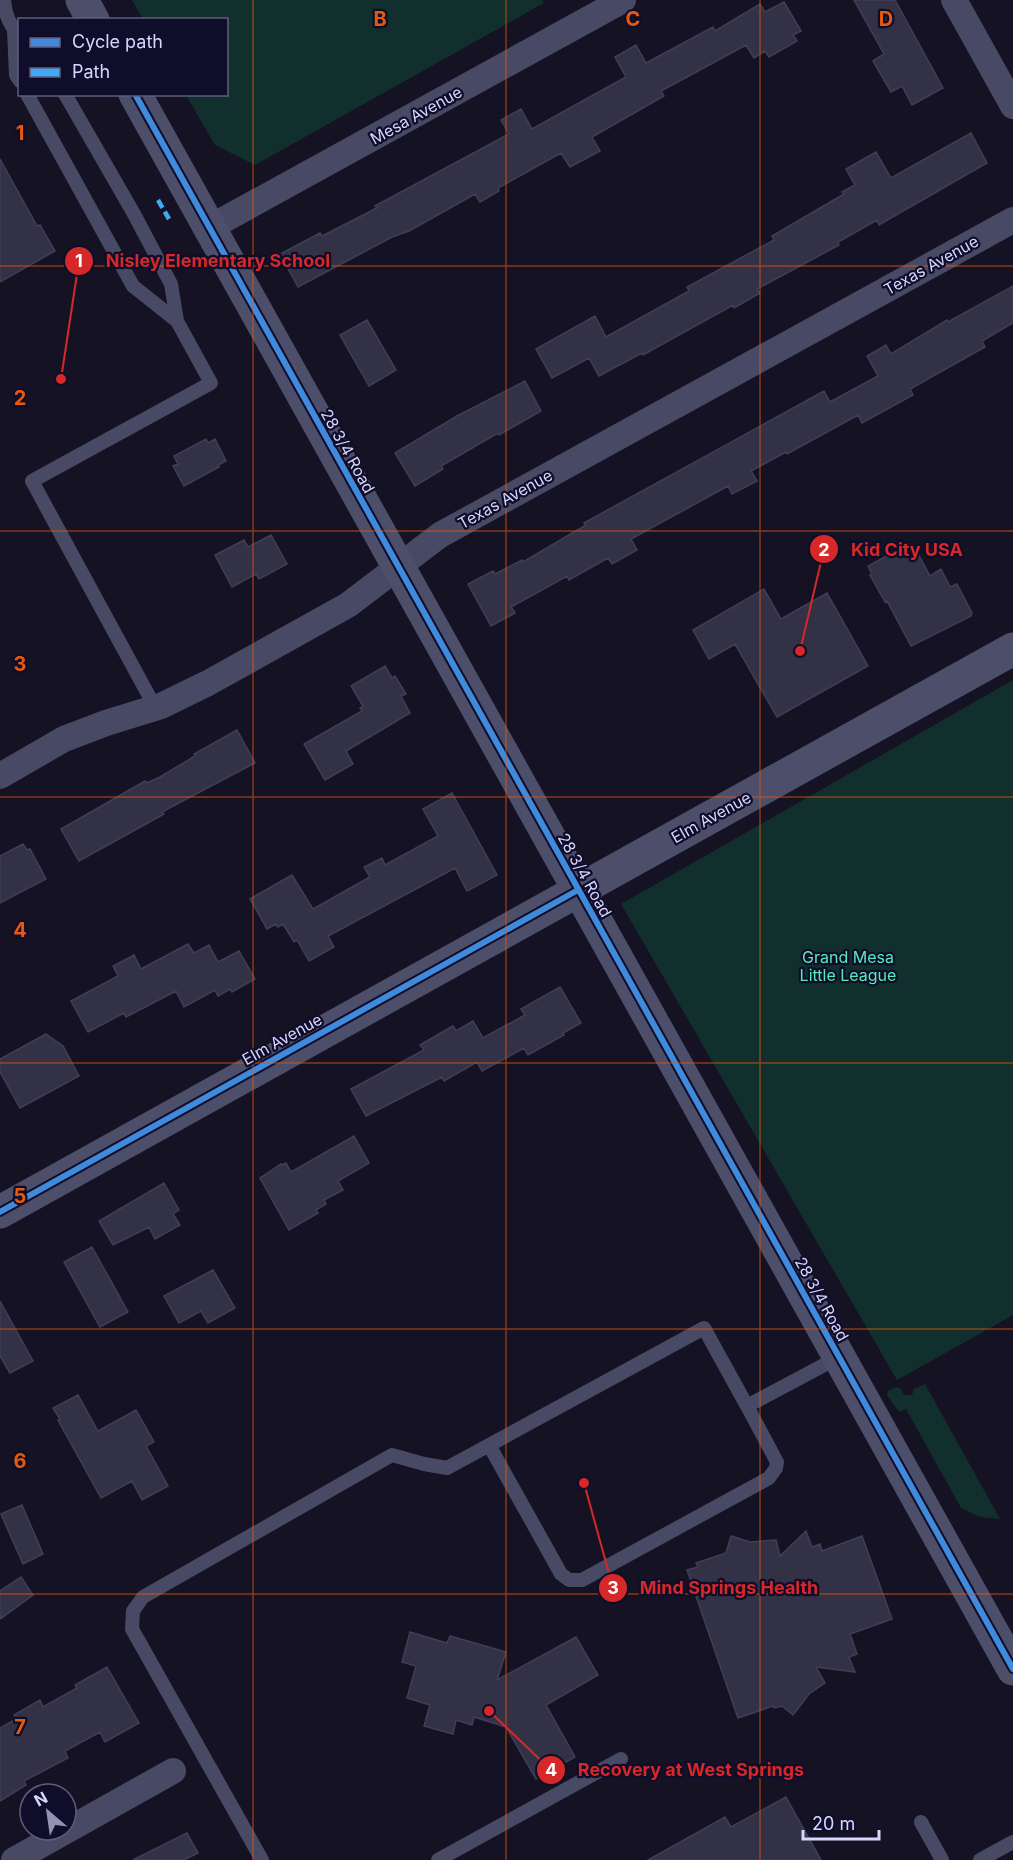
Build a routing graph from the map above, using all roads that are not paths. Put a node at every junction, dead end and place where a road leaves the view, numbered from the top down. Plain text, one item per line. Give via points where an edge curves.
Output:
1 (4, 0) edge
2 (82, 0) edge
3 (623, 0) edge
4 (954, 0) edge
5 (92, 18) edge
6 (17, 33) edge
7 (18, 78) edge
8 (28, 96) edge
9 (66, 96) edge
10 (136, 96) edge
11 (1013, 106) edge
12 (1013, 220) edge
13 (209, 228) junction
14 (177, 321) junction
15 (398, 567) junction
16 (1013, 649) edge
17 (155, 707) junction
18 (0, 776) edge
19 (578, 890) junction
20 (0, 1212) edge
21 (839, 1357) junction
22 (747, 1406) junction
23 (489, 1446) junction
24 (1013, 1668) edge
25 (621, 1759) dead end
26 (173, 1771) dead end
27 (921, 1822) dead end
28 (1013, 1842) edge
29 (14, 1860) edge
30 (262, 1860) edge
31 (438, 1860) edge
32 (942, 1860) edge
33 (980, 1860) edge

1 - 6 lane via 5,13
2 - 5 street
3 - 13 street, Mesa Avenue
4 - 11 street
6 - 7 lane
8 - 14 lane via 133,286
9 - 14 lane via 171,284
10 - 13 street, 28 3/4 Road
12 - 15 street, Texas Avenue via 440,535
13 - 15 street, 28 3/4 Road
14 - 17 lane via 211,383 32,481
15 - 17 street, Texas Avenue via 348,605 207,683
15 - 19 street, 28 3/4 Road
16 - 19 street, Elm Avenue
17 - 18 street, Texas Avenue via 64,740
19 - 20 street, Elm Avenue
19 - 21 street, 28 3/4 Road
21 - 22 lane
21 - 24 street, 28 3/4 Road
22 - 23 lane via 704,1328
22 - 23 lane via 777,1462 769,1478 582,1580 569,1580 561,1574
23 - 30 lane via 447,1468 392,1455 143,1597 133,1611 132,1629
25 - 31 lane
26 - 29 street
27 - 32 lane
28 - 33 lane

